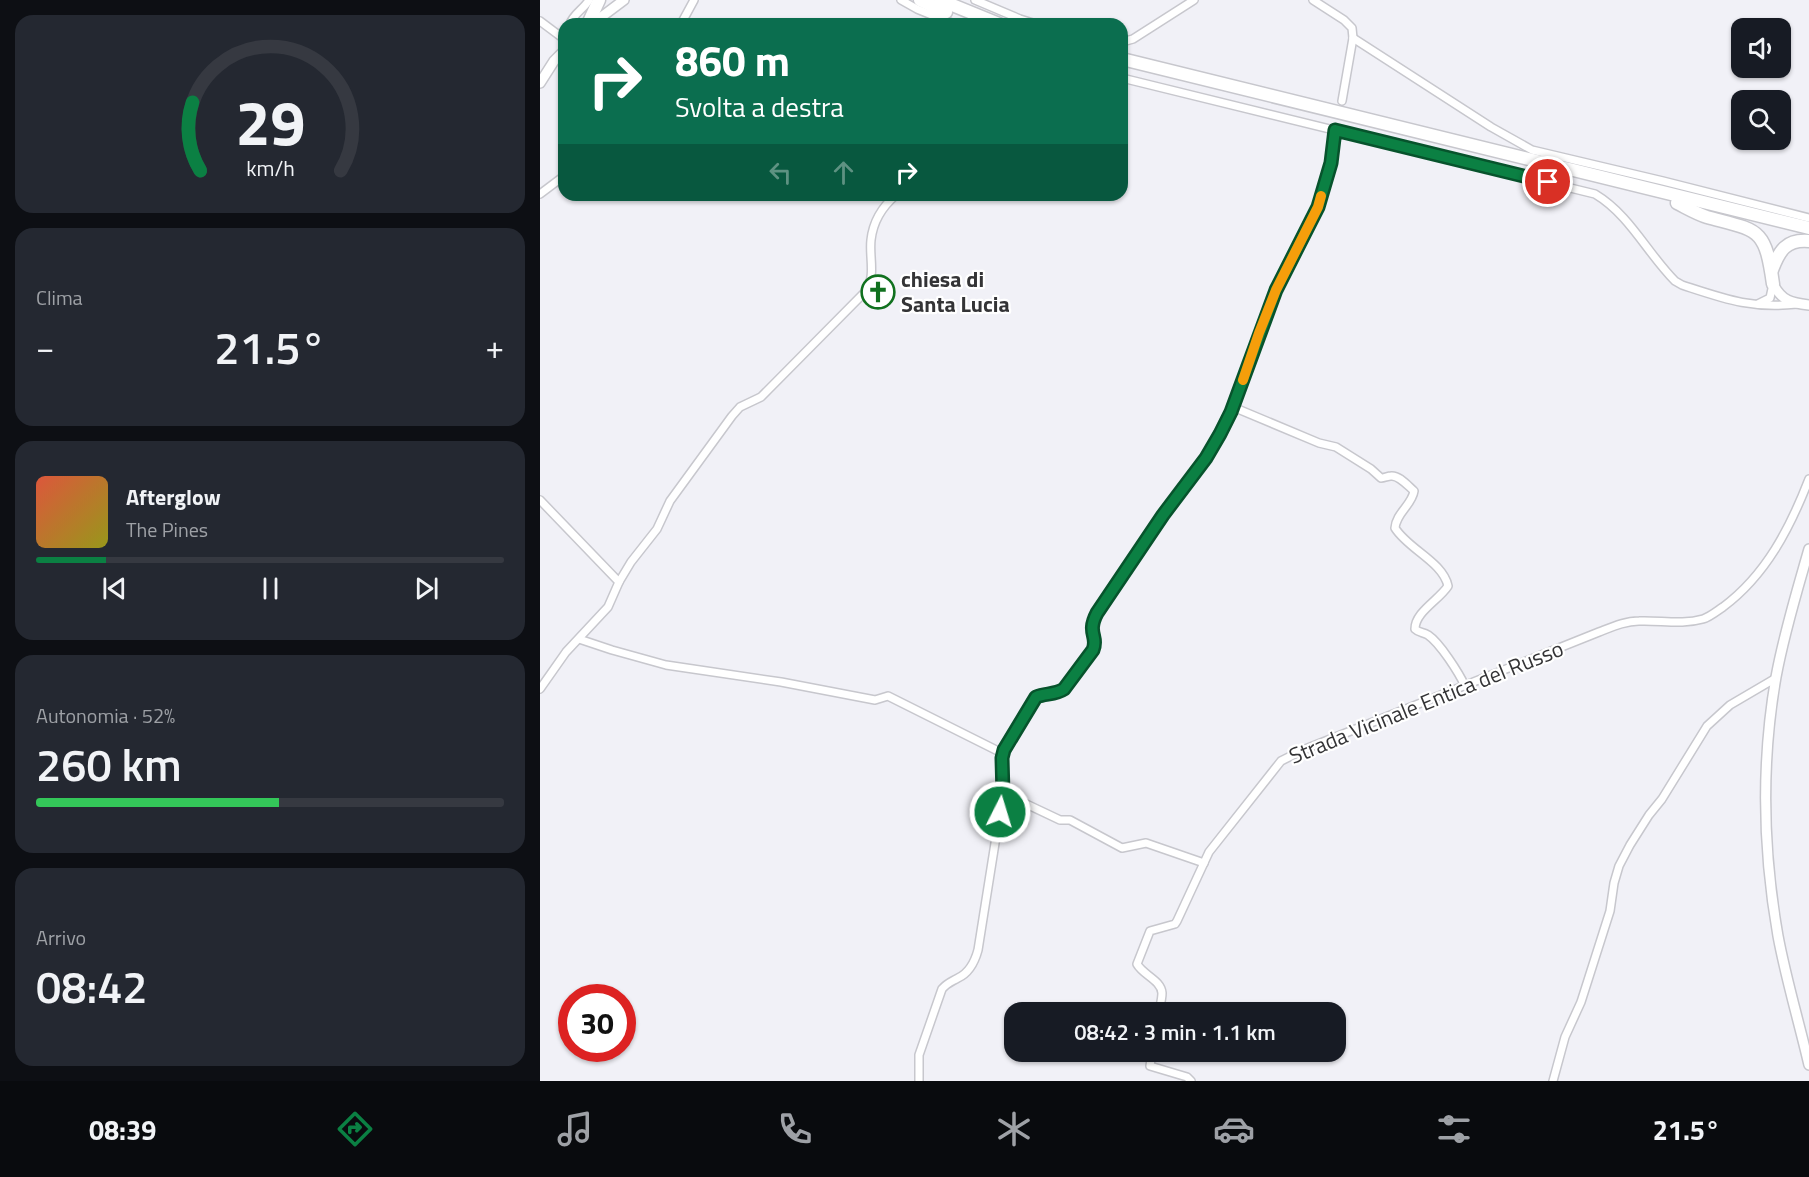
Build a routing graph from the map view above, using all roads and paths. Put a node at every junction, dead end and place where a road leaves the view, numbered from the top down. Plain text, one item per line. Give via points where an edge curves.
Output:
1 (589, 0) edge
2 (599, 0) edge
3 (624, 0) edge
4 (694, 0) edge
5 (901, 0) edge
6 (920, 0) edge
7 (940, 0) edge
8 (954, 0) edge
9 (975, 0) edge
10 (1194, 0) edge
11 (1313, 0) edge
12 (573, 18) edge
13 (592, 18) edge
14 (598, 18) edge
15 (684, 18) edge
16 (939, 18) edge
17 (973, 18) edge
18 (978, 18) edge
19 (981, 18) edge
20 (1018, 18) edge
21 (540, 21) edge
22 (558, 34) edge
23 (1353, 38) junction
24 (1128, 40) edge
25 (558, 57) edge
26 (1128, 60) edge
27 (1128, 69) edge
28 (1128, 79) edge
29 (540, 83) edge
30 (1342, 101) dead end
31 (1335, 130) junction
32 (558, 180) edge
33 (540, 194) edge
34 (890, 201) edge
35 (1677, 203) junction
36 (1809, 218) edge
37 (1809, 228) edge
38 (1809, 236) edge
39 (1809, 241) edge
40 (1773, 278) junction
41 (1804, 304) edge
42 (1756, 305) junction
43 (1233, 407) junction
44 (1809, 479) edge
45 (540, 500) edge
46 (1809, 549) edge
47 (619, 582) junction
48 (579, 639) junction
49 (1776, 678) junction
50 (1465, 686) junction
51 (540, 689) edge
52 (1002, 753) junction
53 (1003, 794) junction
54 (1204, 863) junction
55 (1161, 1002) edge
56 (1151, 1062) edge
57 (1809, 1065) edge
58 (919, 1081) edge
59 (1191, 1081) edge
60 (1553, 1081) edge

1 - 12 street
2 - 13 highway
3 - 14 main road
4 - 15 street
5 - 16 street
6 - 17 highway
7 - 18 highway
8 - 19 highway
9 - 20 street
10 - 24 street
11 - 23 street via 1344,20 1352,28
21 - 22 street
23 - 30 street
23 - 36 street via 1491,128 1532,150
25 - 29 main road
26 - 37 highway
27 - 35 highway
28 - 31 street
31 - 42 street via 1595,194 1620,213 1675,281
31 - 43 street via 1331,163 1318,207 1276,290
32 - 33 street
34 - 47 street via 879,214 871,240 870,281 866,291 761,397 740,407 732,416 670,501 657,529
35 - 38 highway
35 - 40 highway via 1755,232 1766,246
39 - 40 highway via 1795,241 1781,250
40 - 41 main road via 1779,294
40 - 42 street via 1770,298
41 - 42 street
43 - 50 street via 1336,447 1381,478 1397,477 1412,488 1413,496 1395,528 1441,572 1448,586 1421,615 1414,629 1437,645
43 - 52 street via 1206,458 1097,613 1091,630 1093,650 1060,693 1036,697
44 - 50 street, Strada Vicinale Entica del Russo via 1784,536 1758,575 1714,614 1704,619 1625,623
45 - 47 street
46 - 49 main road
47 - 48 street via 608,607
48 - 51 street
48 - 52 street via 666,665 876,700 888,696
49 - 57 main road via 1767,747 1768,864 1778,937
49 - 60 street via 1730,705 1707,726 1629,845 1619,866 1610,911 1581,1002 1564,1037
50 - 54 street, Strada Vicinale Entica del Russo via 1281,761
52 - 53 street
53 - 54 street via 1060,820 1070,820 1122,848 1146,843
53 - 58 street via 978,950 964,974 942,989 920,1055
54 - 55 street, Strada Vicinale Entica del Russo via 1178,921 1150,931 1138,959 1140,970 1160,988
56 - 59 street via 1150,1066

